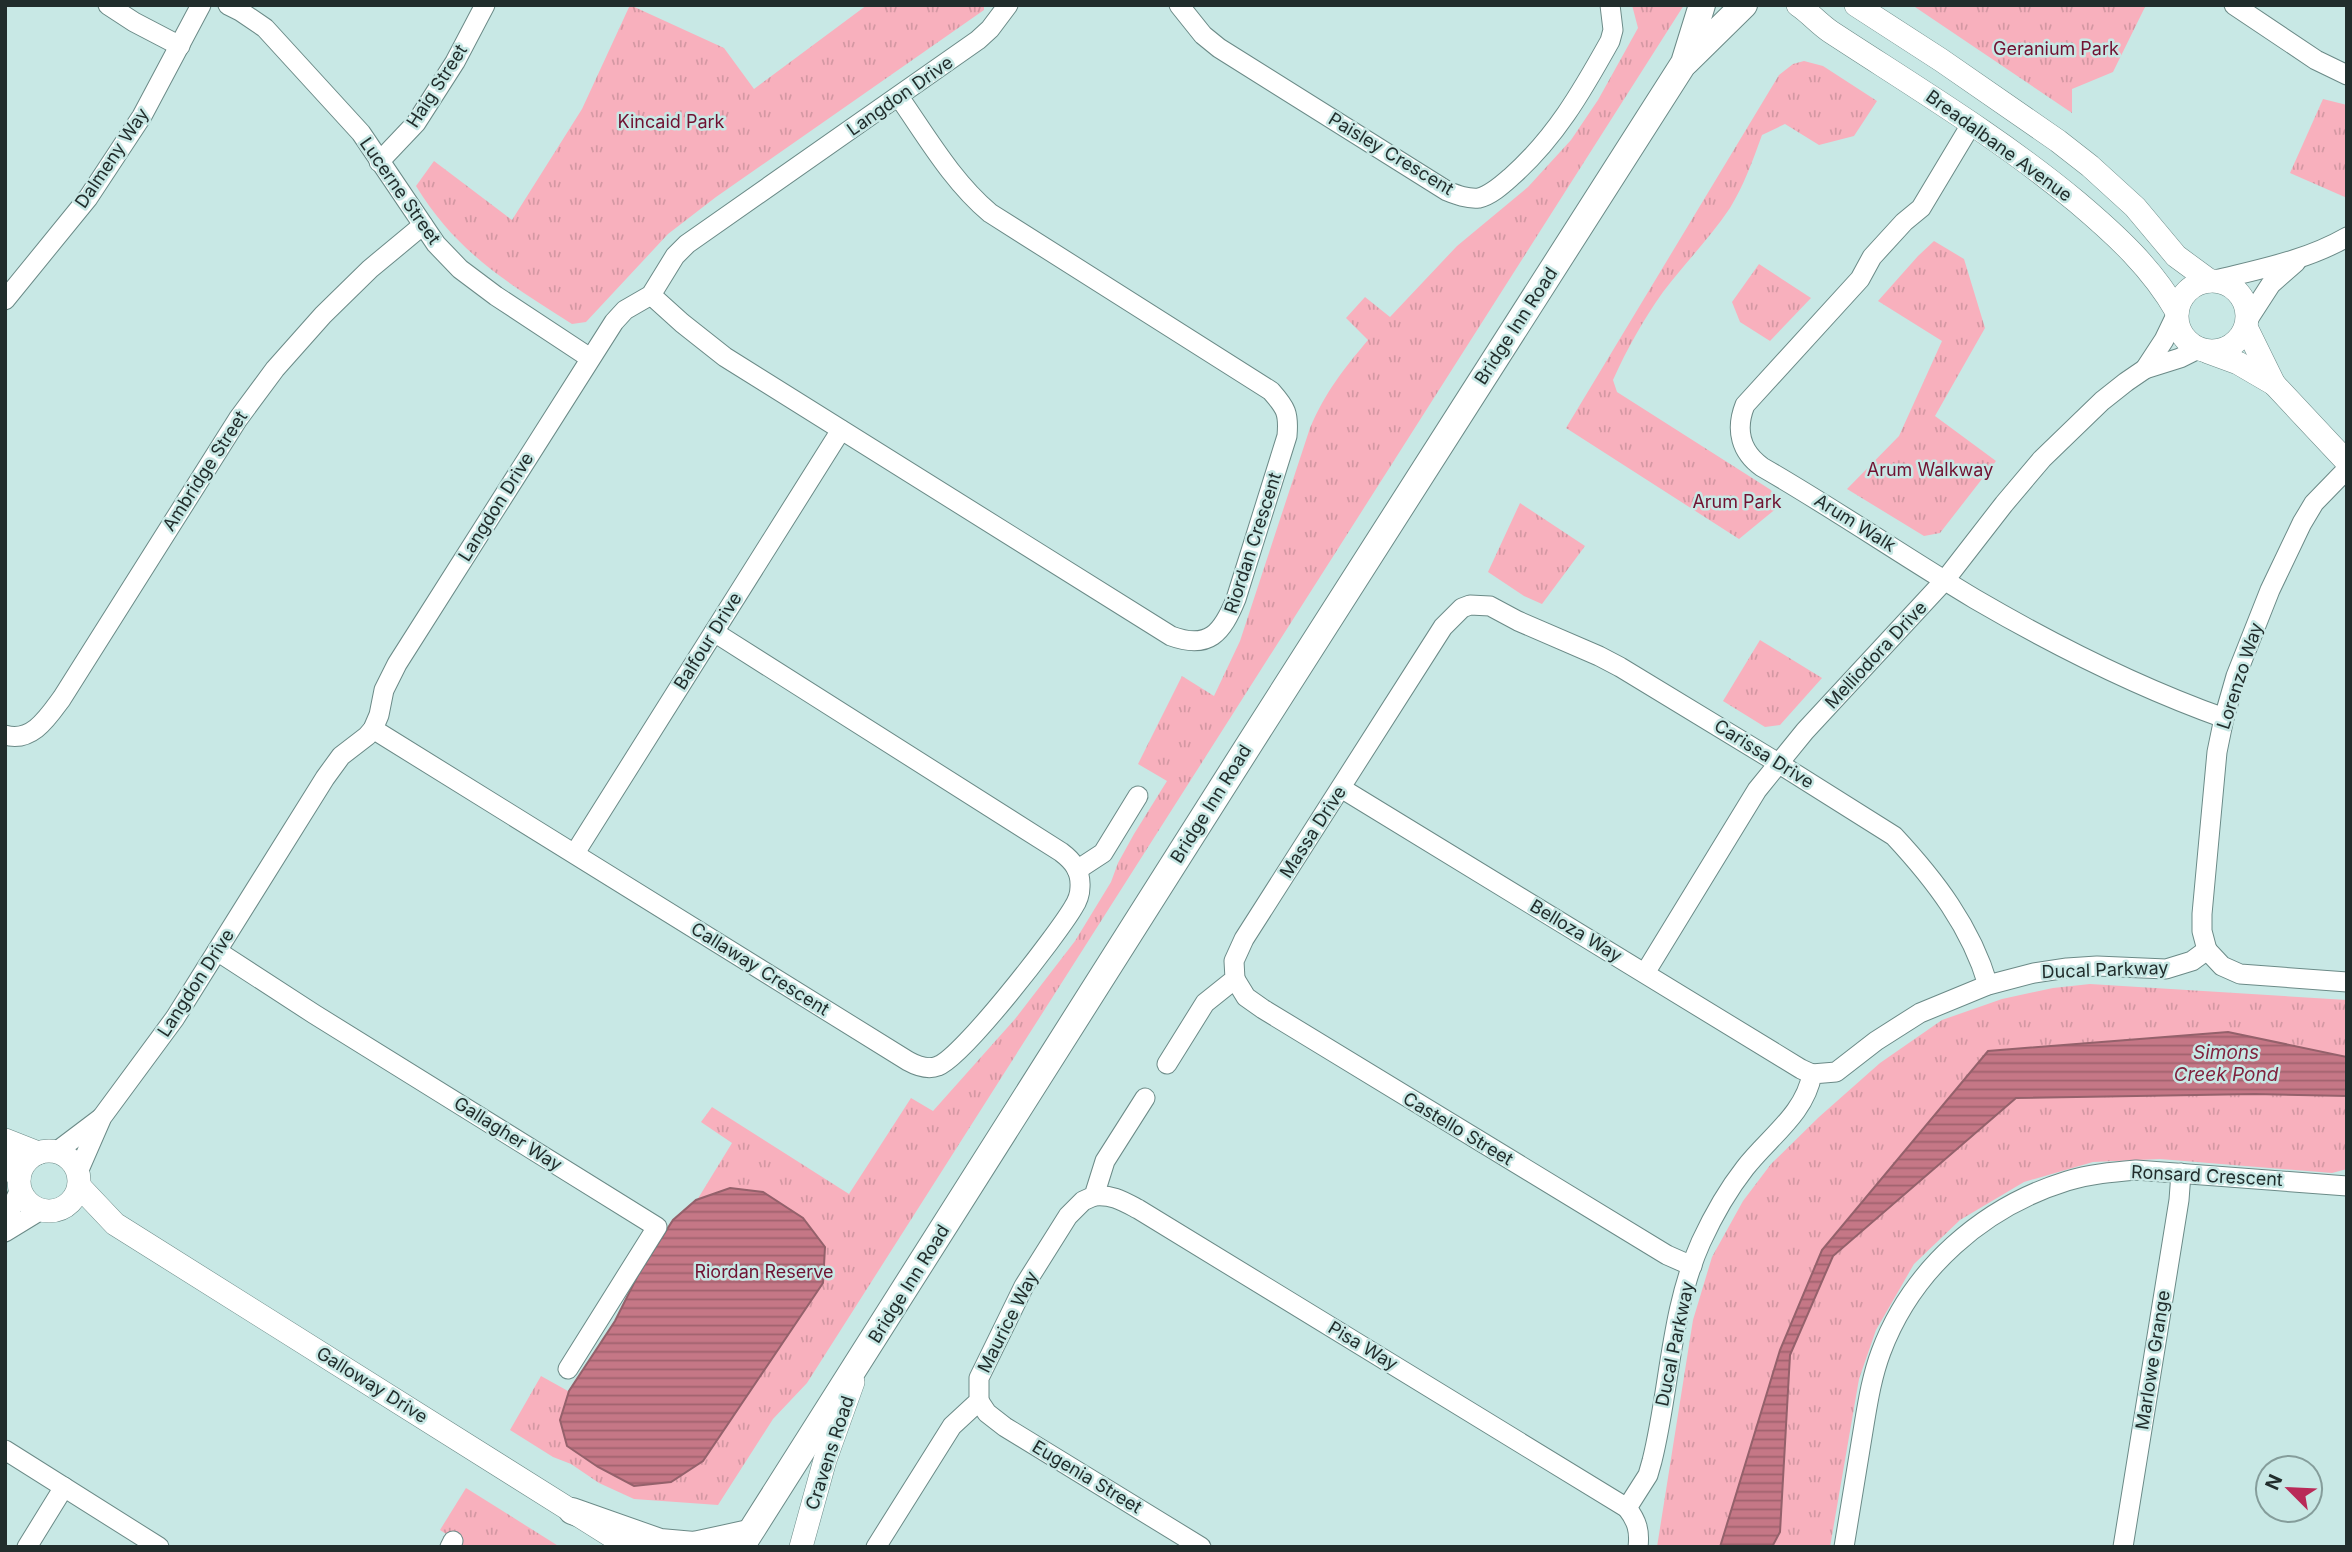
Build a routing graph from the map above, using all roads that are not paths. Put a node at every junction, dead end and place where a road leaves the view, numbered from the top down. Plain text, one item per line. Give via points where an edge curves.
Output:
1 (108, 5) edge
2 (201, 5) edge
3 (228, 5) edge
4 (485, 5) edge
5 (1008, 5) edge
6 (1179, 5) edge
7 (1610, 5) edge
8 (1702, 5) edge
9 (1744, 5) edge
10 (1798, 5) edge
11 (1856, 5) edge
12 (2234, 5) edge
13 (180, 46) junction
14 (1684, 63) junction
15 (2347, 75) edge
16 (899, 97) junction
17 (1972, 123) junction
18 (379, 162) junction
19 (423, 225) junction
20 (2347, 236) edge
21 (2300, 259) junction
22 (2211, 281) junction
23 (651, 295) junction
24 (5, 300) edge
25 (2177, 313) junction
26 (2247, 324) junction
27 (2201, 350) junction
28 (590, 358) junction
29 (2145, 369) junction
30 (2274, 384) junction
31 (841, 430) junction
32 (2347, 463) edge
33 (2347, 469) edge
34 (1945, 580) junction
35 (1470, 605) joint
36 (714, 632) junction
37 (2224, 718) junction
38 (373, 729) junction
39 (11, 737) edge
40 (1778, 763) junction
41 (1341, 788) junction
42 (1138, 796) dead end
43 (575, 853) junction
44 (1077, 870) junction
45 (2207, 950) junction
46 (217, 951) junction
47 (1645, 973) junction
48 (1235, 979) junction
49 (2347, 982) edge
50 (1988, 985) junction
51 (1167, 1064) dead end
52 (1812, 1073) junction
53 (1145, 1098) dead end
54 (102, 1117) junction
55 (5, 1140) edge
56 (47, 1153) junction
57 (5, 1158) edge
58 (2181, 1173) junction
59 (78, 1179) junction
60 (20, 1183) junction
61 (2347, 1185) edge
62 (1094, 1196) junction
63 (49, 1211) junction
64 (5, 1223) edge
65 (115, 1224) junction
66 (5, 1232) edge
67 (1692, 1266) junction
68 (861, 1360) junction
69 (568, 1369) dead end
70 (979, 1401) junction
71 (5, 1450) edge
72 (64, 1487) junction
73 (1627, 1508) junction
74 (572, 1511) junction
75 (745, 1540) edge
76 (27, 1547) edge
77 (159, 1547) edge
78 (629, 1547) edge
79 (801, 1547) edge
80 (876, 1547) edge
81 (1201, 1547) edge
82 (1638, 1547) edge
83 (1844, 1547) edge
84 (2123, 1547) edge

1 - 13 street
2 - 13 street, Dalmeny Way
3 - 18 street, Lucerne Street via 265,28 361,133
4 - 18 street, Haig Street via 416,123
5 - 16 street, Langdon Drive via 978,40
6 - 7 street, Paisley Crescent via 1219,48 1447,191 1480,198 1525,165 1572,108 1609,41 1613,30
8 - 14 main road, Bridge Inn Road
9 - 14 main road, Bridge Inn Road
10 - 17 street, Breadalbane Avenue via 1827,30
11 - 22 street, Breadalbane Avenue via 2058,141 2135,207 2176,256
12 - 15 street via 2316,61
13 - 24 street, Dalmeny Way via 89,198
14 - 68 main road, Bridge Inn Road
16 - 23 street, Langdon Drive via 687,244 670,262
16 - 31 street, Riordan Crescent via 970,197 1271,391 1289,417 1287,436 1228,619 1205,641 1186,641 1171,636
17 - 25 street, Breadalbane Avenue via 2055,184 2122,243 2155,278
17 - 34 street, Arum Walk via 1920,208 1745,405 1739,426 1752,460
18 - 19 street, Lucerne Street
19 - 28 street, Lucerne Street via 460,269
19 - 39 street, Ambridge Street via 370,269 275,369 231,429 62,698 27,736
20 - 21 street
21 - 22 street
21 - 26 street via 2272,284
22 - 25 street via 2188,290
22 - 26 street via 2235,289 2247,309
23 - 28 street, Langdon Drive via 620,316
23 - 31 street, Riordan Crescent via 725,357
25 - 27 street via 2182,335
25 - 29 street, Melliodora Drive
26 - 27 street via 2234,344
26 - 30 street
27 - 29 street, Melliodora Drive
27 - 30 street via 2238,363
28 - 38 street, Langdon Drive via 397,664
29 - 34 street, Melliodora Drive via 2102,401 2042,459
30 - 32 street
31 - 36 street, Balfour Drive
33 - 37 street, Lorenzo Way via 2314,503 2302,523 2252,634
34 - 37 street, Arum Walk via 2131,681
34 - 40 street, Melliodora Drive
35 - 40 street, Carissa Drive via 1490,606 1620,667
35 - 41 street, Massa Drive via 1452,615 1443,627
36 - 43 street, Balfour Drive
36 - 44 street via 1061,852
37 - 45 street, Lorenzo Way via 2202,914
38 - 43 street, Callaway Crescent
38 - 46 street, Langdon Drive via 341,756
40 - 47 street, Melliodora Drive
40 - 50 street, Carissa Drive via 1894,836 1927,872 1970,936
41 - 47 street, Belloza Way
41 - 48 street, Massa Drive via 1244,939 1234,961
42 - 44 street via 1103,853
43 - 44 street, Callaway Crescent via 919,1067 937,1067 975,1034 1075,905 1081,889
45 - 49 street via 2222,966 2240,974
45 - 50 street, Ducal Parkway via 2192,961 2166,969 2067,968
46 - 54 street, Langdon Drive via 149,1056
46 - 69 street, Gallagher Way via 657,1227
47 - 52 street, Belloza Way
48 - 51 street via 1205,1003
48 - 67 street, Castello Street via 1240,991 1263,1009
50 - 52 street, Ducal Parkway via 1920,1013 1836,1072
52 - 67 street, Ducal Parkway via 1796,1112 1727,1194
53 - 62 street via 1105,1161
54 - 56 street, Langdon Drive
54 - 59 street, Langdon Drive
55 - 56 street
56 - 59 street via 66,1156
56 - 60 street via 25,1163
57 - 60 street
58 - 61 street, Ronsard Crescent
58 - 83 street, Ronsard Crescent via 2136,1170 2068,1181 2024,1197 1982,1221 1950,1248 1903,1306 1881,1352
58 - 84 street, Marlowe Grange
59 - 63 street via 72,1202
59 - 65 street, Galloway Drive
60 - 63 street via 31,1206
60 - 64 street
62 - 70 street, Maurice Way via 1068,1216 1024,1286 979,1378
62 - 73 street, Pisa Way via 1117,1197 1138,1209
63 - 65 street, Galloway Drive
63 - 66 street
65 - 74 street, Galloway Drive
67 - 73 street, Ducal Parkway via 1652,1461
68 - 75 main road, Bridge Inn Road
68 - 79 street, Cravens Road via 825,1460
70 - 80 street via 951,1426
70 - 81 street, Eugenia Street via 1005,1427
71 - 72 street
72 - 76 street
72 - 77 street
73 - 82 street via 1636,1520
74 - 75 main road via 660,1542 694,1545
74 - 78 street, Galloway Drive

